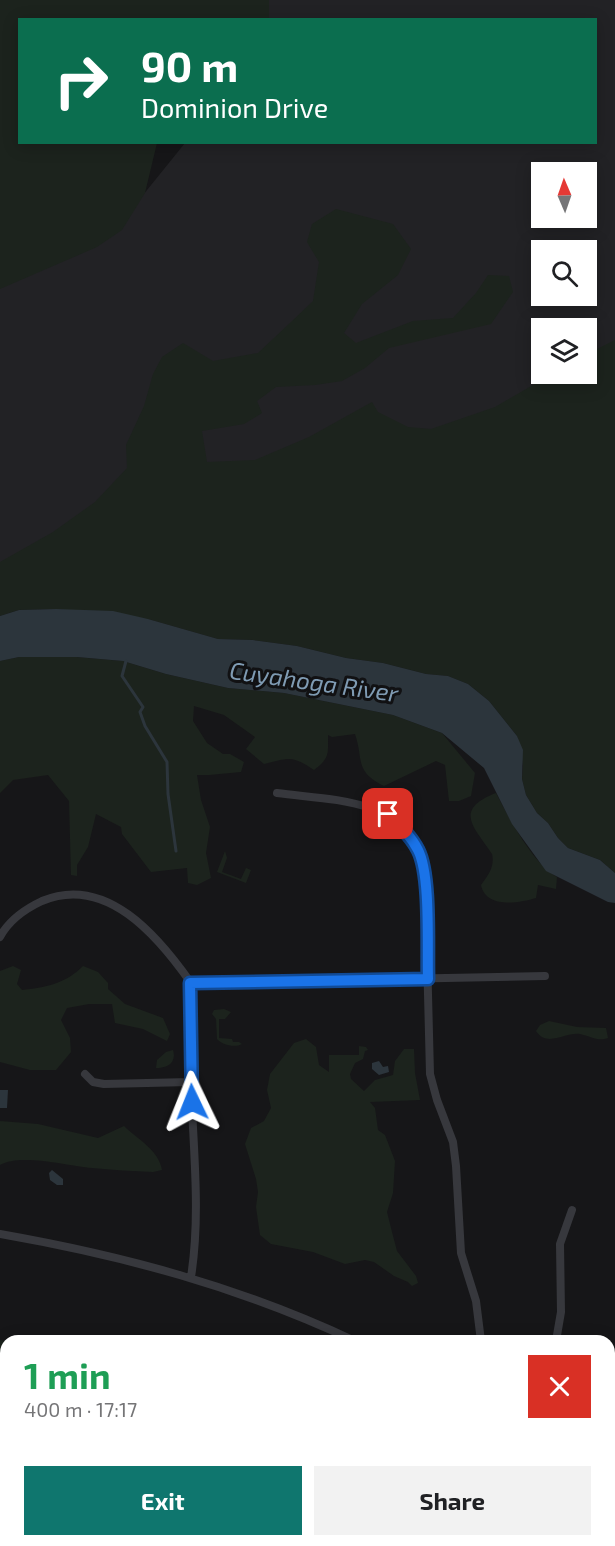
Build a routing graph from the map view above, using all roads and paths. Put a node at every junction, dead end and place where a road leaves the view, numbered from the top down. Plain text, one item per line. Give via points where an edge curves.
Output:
1 (277, 793) dead end
2 (0, 937) edge
3 (545, 976) dead end
4 (428, 979) junction
5 (190, 983) junction
6 (85, 1074) dead end
7 (190, 1082) junction
8 (572, 1210) dead end
9 (0, 1234) edge
10 (191, 1277) junction
11 (342, 1335) edge
12 (480, 1335) edge
13 (557, 1335) edge

1 - 4 street via 362,804 388,814 405,830 419,851 425,874
2 - 5 street via 16,917 40,902 67,895 90,896 115,905 139,922
3 - 4 street
4 - 5 street
4 - 12 street via 430,1074 453,1142 461,1253 476,1301
5 - 7 street
6 - 7 street via 93,1082 104,1084
7 - 10 street via 196,1210
8 - 13 street via 560,1244 561,1311
9 - 10 street via 103,1253
10 - 11 street

